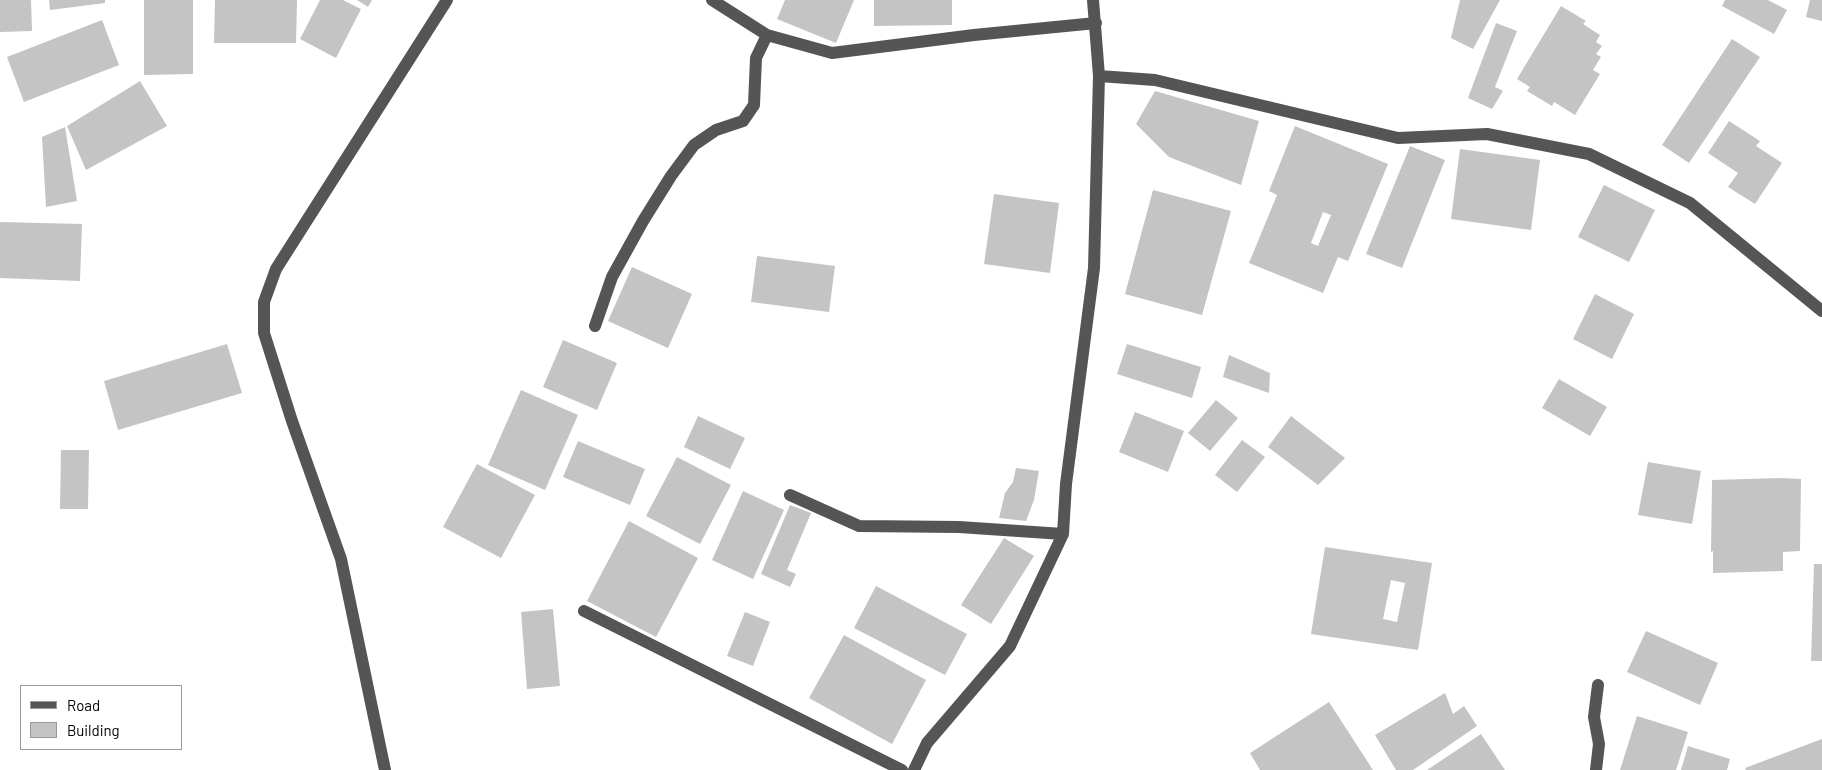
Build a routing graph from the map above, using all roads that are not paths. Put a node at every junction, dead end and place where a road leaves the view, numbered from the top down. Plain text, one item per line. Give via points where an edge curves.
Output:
1 (448, 0) edge
2 (712, 0) edge
3 (1094, 0) edge
4 (1096, 23) junction
5 (767, 35) junction
6 (1099, 76) junction
7 (1822, 311) edge
8 (595, 326) dead end
9 (790, 495) dead end
10 (1063, 534) junction
11 (584, 611) dead end
12 (1598, 685) dead end
13 (385, 770) edge
14 (902, 770) edge
15 (914, 770) edge
16 (1596, 770) edge

1 - 13 street via 276,269 264,302 264,333 341,560
2 - 5 street
3 - 4 street
4 - 5 street via 832,53
4 - 6 street
5 - 8 street via 756,58 754,106 743,121 716,130 694,145 677,168 642,221 612,277
6 - 7 street via 1155,80 1398,138 1487,134 1589,154 1690,203
6 - 10 street via 1094,268 1066,484
9 - 10 street via 859,526 959,527
10 - 15 street via 1010,646 927,743
11 - 14 street
12 - 16 street via 1594,717 1598,744

